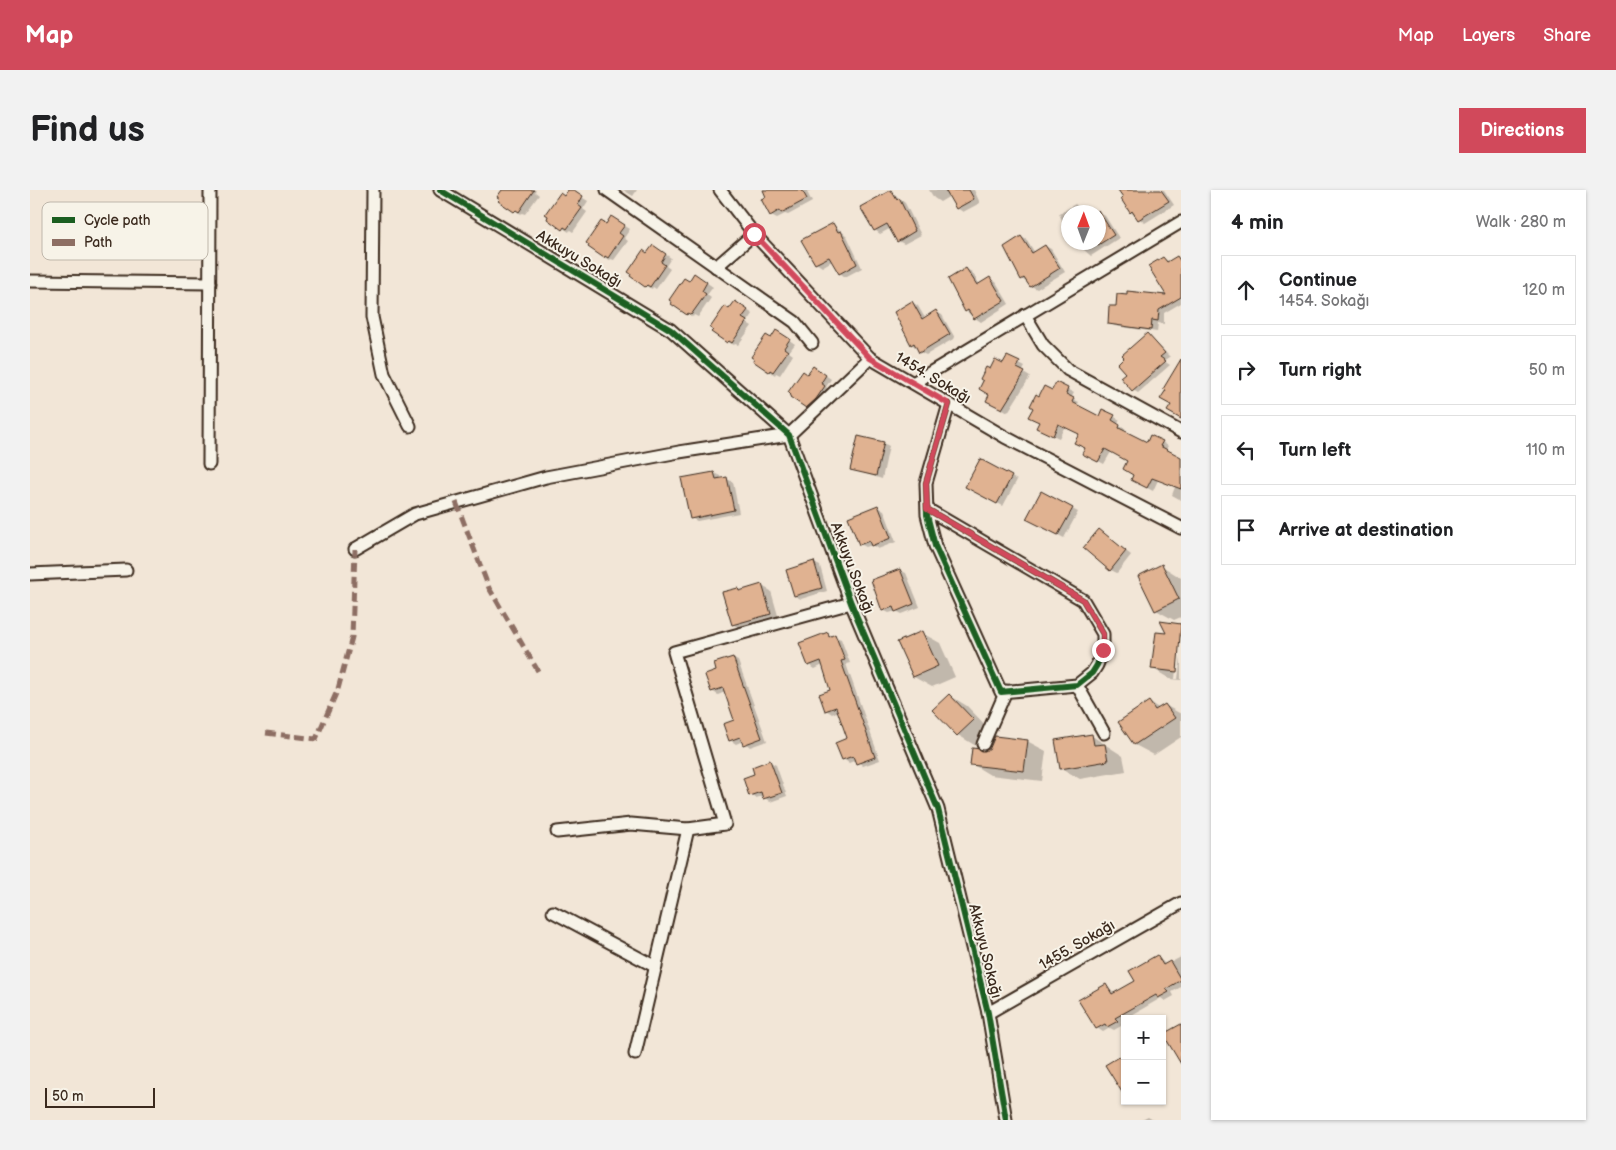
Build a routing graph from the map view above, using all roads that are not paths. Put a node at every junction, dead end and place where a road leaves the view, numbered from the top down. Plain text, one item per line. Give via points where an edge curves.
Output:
1 (210, 190) edge
2 (373, 190) edge
3 (440, 190) edge
4 (607, 190) edge
5 (720, 190) edge
6 (1181, 222) edge
7 (754, 234) junction
8 (716, 267) junction
9 (30, 281) edge
10 (210, 283) junction
11 (1025, 315) junction
12 (812, 342) dead end
13 (870, 358) junction
14 (912, 383) junction
15 (949, 404) junction
16 (410, 426) dead end
17 (1181, 432) edge
18 (789, 435) junction
19 (209, 464) dead end
20 (927, 509) junction
21 (1181, 528) edge
22 (355, 549) dead end
23 (126, 570) dead end
24 (30, 574) edge
25 (851, 603) junction
26 (1077, 685) junction
27 (1006, 692) junction
28 (1104, 734) dead end
29 (982, 744) dead end
30 (688, 829) junction
31 (558, 832) dead end
32 (1181, 903) edge
33 (553, 912) dead end
34 (656, 967) junction
35 (988, 1013) junction
36 (635, 1054) dead end
37 (1006, 1120) edge

1 - 10 street
2 - 16 street via 372,317 384,374
3 - 18 street, Akkuyu Sokağı via 672,330
4 - 8 street
5 - 7 street, 1454. Sokağı
6 - 11 street
7 - 8 street
7 - 13 street, 1454. Sokağı
8 - 12 street via 795,322
9 - 10 street
10 - 19 street
11 - 14 street
11 - 17 street via 1043,345 1068,370
13 - 14 street, 1454. Sokağı
13 - 18 street
14 - 15 street, 1454. Sokağı
15 - 20 street via 926,483
15 - 21 street, 1454. Sokağı via 1005,437
18 - 22 street via 546,477 415,514
18 - 25 street, Akkuyu Sokağı
20 - 26 street via 1083,600 1103,634 1103,650 1092,674
20 - 27 street via 935,546 1001,692
23 - 24 street
25 - 30 street via 674,652 725,824
25 - 35 street, Akkuyu Sokağı via 938,809
26 - 27 street
26 - 28 street
27 - 29 street
30 - 31 street via 631,824
30 - 34 street
32 - 35 street, 1455. Sokağı
33 - 34 street
34 - 36 street
35 - 37 street, Akkuyu Sokağı

